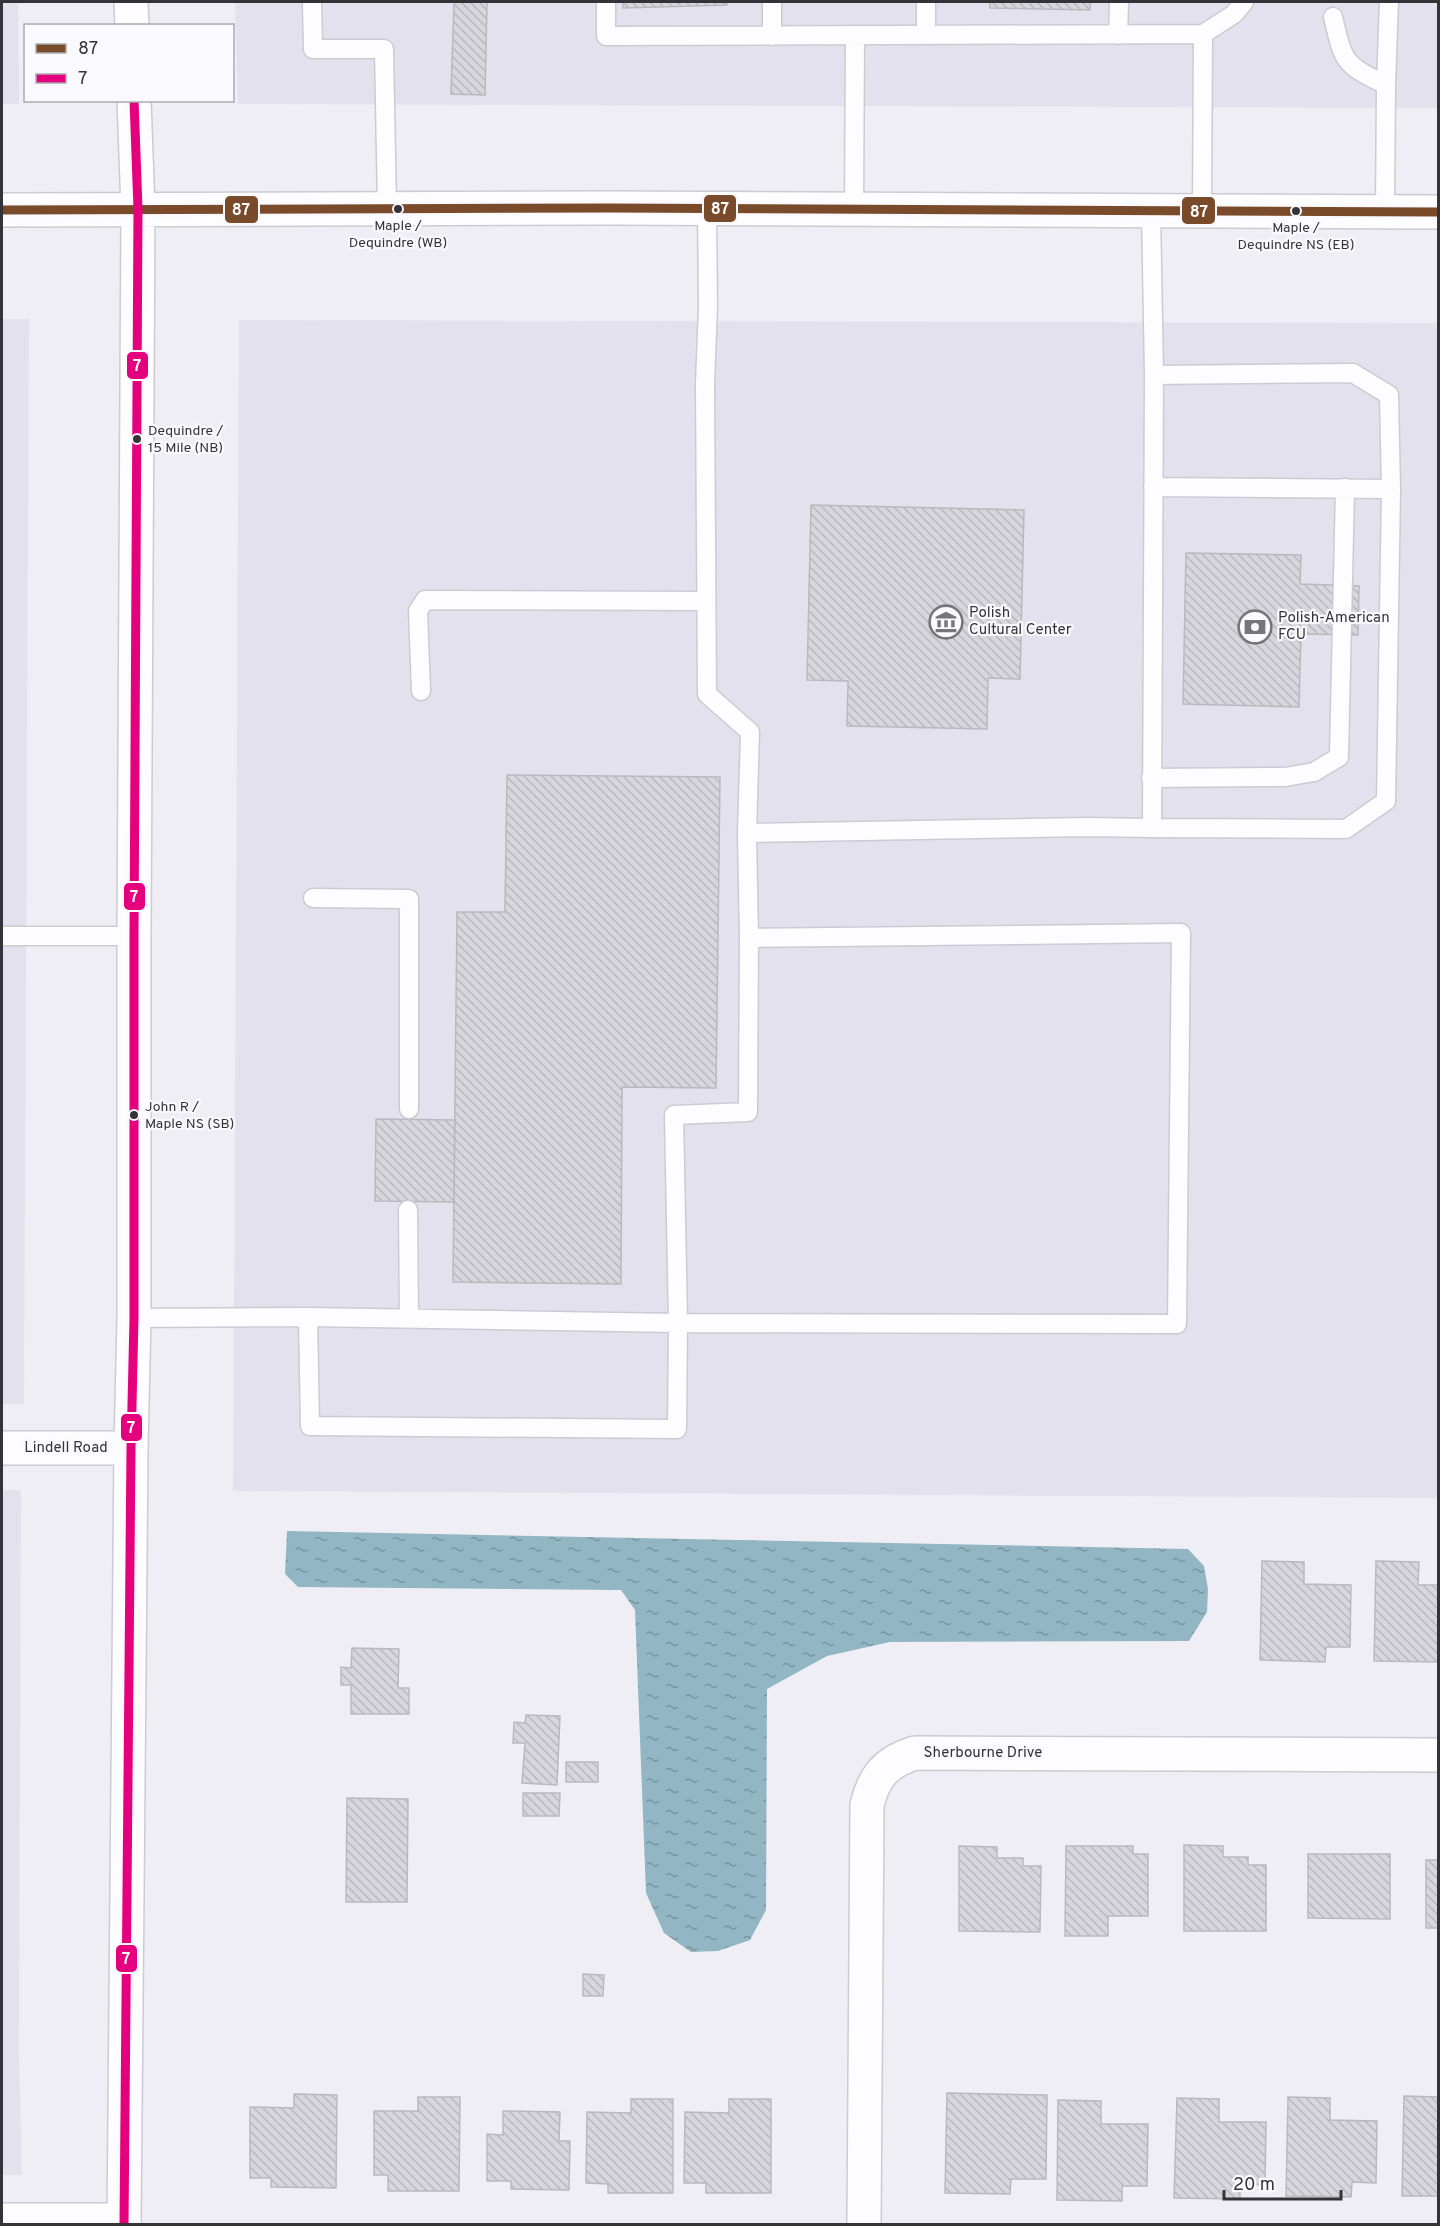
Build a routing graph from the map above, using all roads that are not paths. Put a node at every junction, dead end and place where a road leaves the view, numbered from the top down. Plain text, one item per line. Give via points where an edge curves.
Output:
1 (131, 2) edge
2 (312, 2) edge
3 (606, 2) edge
4 (772, 2) edge
5 (926, 2) edge
6 (1119, 2) edge
7 (1244, 2) edge
8 (1389, 2) edge
9 (1333, 17) dead end
10 (132, 24) edge
11 (1203, 34) junction
12 (855, 35) junction
13 (926, 35) junction
14 (1119, 35) junction
15 (772, 36) junction
16 (1386, 85) junction
17 (134, 102) edge
18 (387, 208) junction
19 (707, 208) junction
20 (138, 209) junction
21 (854, 209) junction
22 (2, 210) edge
23 (1151, 210) junction
24 (1202, 211) junction
25 (1385, 212) junction
26 (1438, 212) edge
27 (1154, 375) junction
28 (1153, 487) junction
29 (1345, 488) junction
30 (1390, 489) junction
31 (706, 601) junction
32 (421, 691) dead end
33 (1151, 778) junction
34 (1152, 828) junction
35 (747, 834) junction
36 (313, 898) dead end
37 (2, 936) edge
38 (134, 936) junction
39 (749, 938) junction
40 (409, 1110) dead end
41 (408, 1210) dead end
42 (308, 1317) junction
43 (135, 1318) junction
44 (409, 1319) junction
45 (678, 1323) junction
46 (2, 1448) edge
47 (131, 1448) junction
48 (1438, 1755) edge
49 (2, 2220) edge
50 (124, 2222) edge
51 (864, 2224) edge

1 - 10 main road
2 - 18 lane via 313,49 384,49
3 - 15 lane via 606,36
4 - 15 lane
5 - 13 lane
6 - 14 lane
7 - 11 lane
8 - 16 lane
9 - 16 lane via 1342,54 1356,70
11 - 14 lane
11 - 24 lane
12 - 13 lane
12 - 15 lane
12 - 21 lane
13 - 14 lane
16 - 25 lane
17 - 20 main road
18 - 19 main road
18 - 20 main road
19 - 21 main road
19 - 31 lane
20 - 22 main road
20 - 38 main road
21 - 23 main road
23 - 24 main road
23 - 27 lane
24 - 25 main road
25 - 26 main road
27 - 28 lane
27 - 30 lane via 1353,373 1389,395
28 - 29 lane
28 - 33 lane
29 - 30 lane
29 - 33 lane via 1339,757 1314,772 1285,777
30 - 34 lane via 1386,801 1346,829
31 - 32 lane via 425,600 418,611
31 - 35 lane via 707,694 750,732
33 - 34 lane
34 - 35 lane
35 - 39 lane
36 - 40 lane via 409,899
37 - 38 lane
38 - 43 main road
39 - 45 lane via 748,1112 674,1115
39 - 45 lane via 1181,933 1177,1324
41 - 44 lane
42 - 43 lane
42 - 44 lane
42 - 45 lane via 310,1426 677,1429
43 - 47 main road
44 - 45 lane
46 - 47 main road, Lindell Road
47 - 50 main road
48 - 51 main road, Sherbourne Drive via 915,1753 897,1759 879,1775 867,1805
49 - 50 main road

